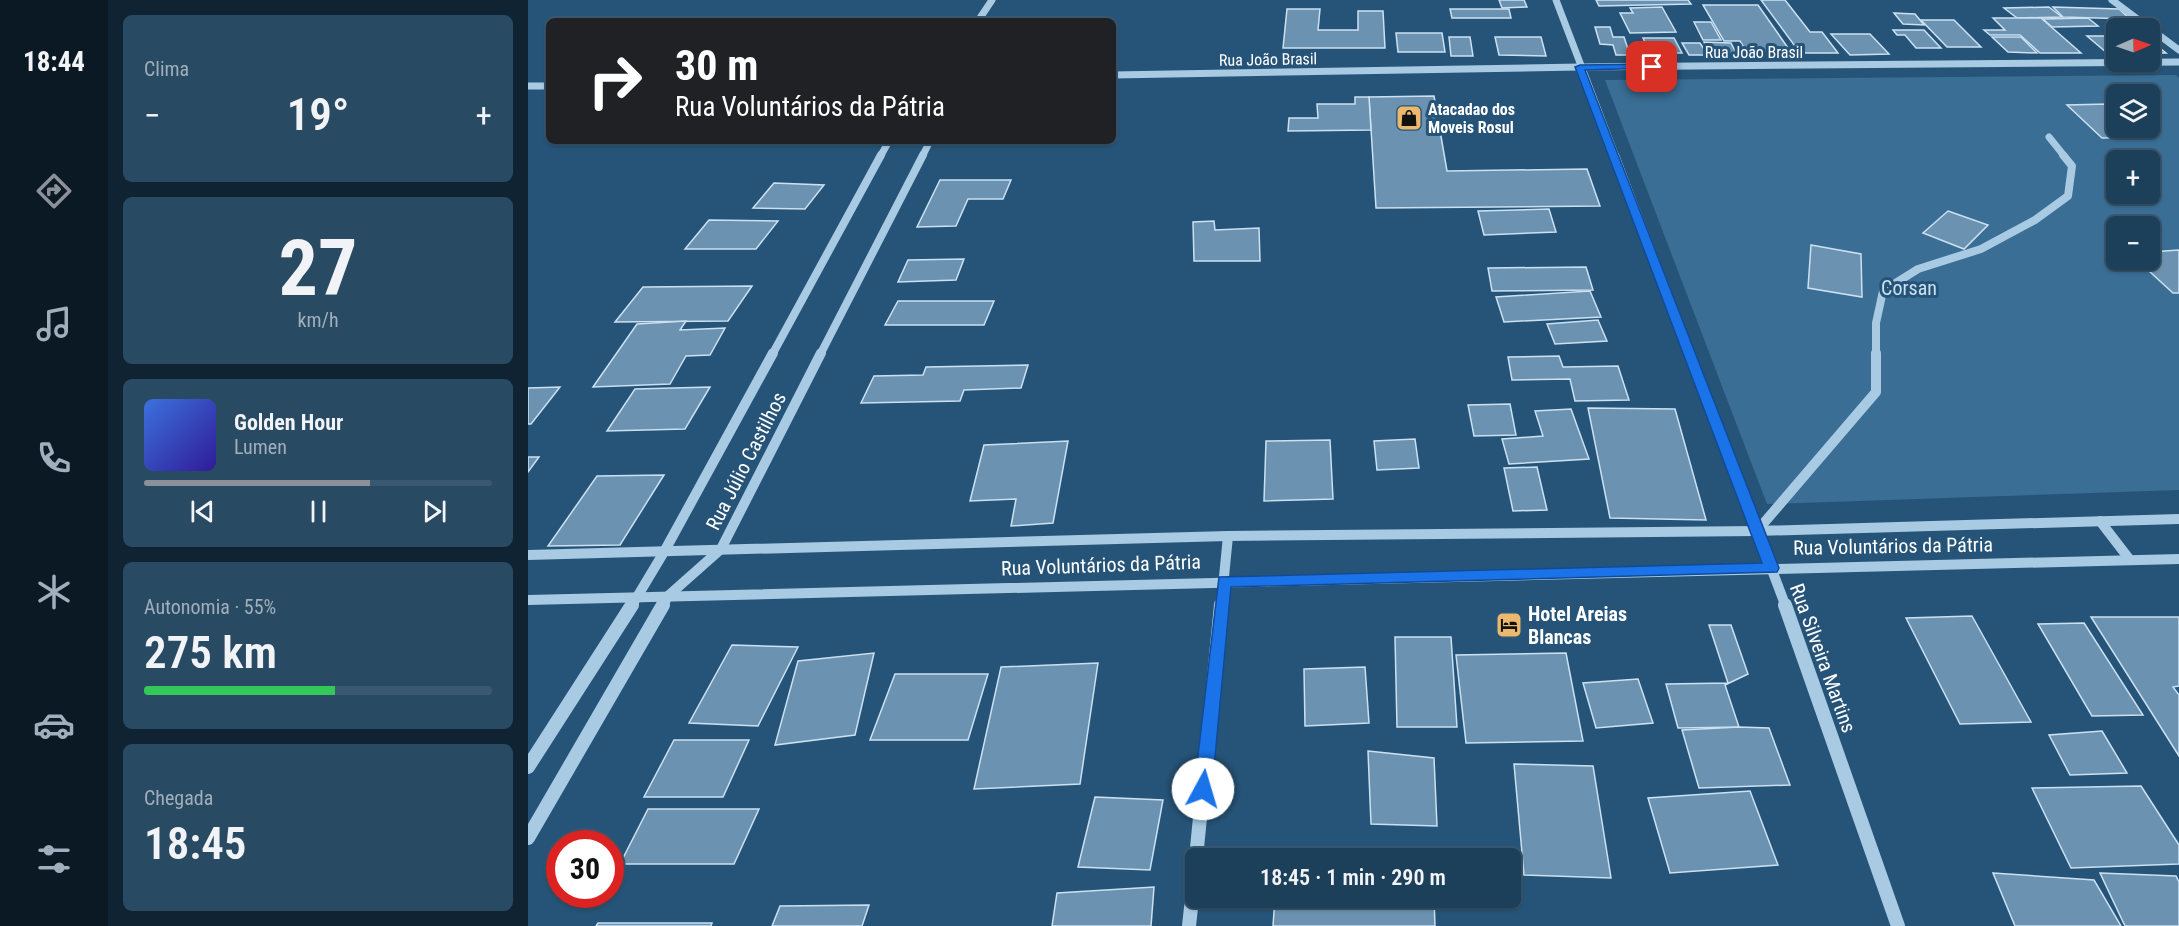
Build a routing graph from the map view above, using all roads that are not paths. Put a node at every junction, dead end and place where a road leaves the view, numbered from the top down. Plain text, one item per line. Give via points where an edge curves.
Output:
1 (992, 0) edge
2 (1556, 0) edge
3 (2112, 0) edge
4 (980, 18) edge
5 (2179, 50) edge
6 (2179, 62) edge
7 (1580, 67) junction
8 (1116, 75) edge
9 (528, 86) edge
10 (546, 86) edge
11 (2049, 136) dead end
12 (887, 144) edge
13 (928, 144) edge
14 (2179, 519) edge
15 (2100, 521) junction
16 (1757, 531) junction
17 (1228, 536) junction
18 (721, 549) junction
19 (664, 552) junction
20 (528, 555) edge
21 (2179, 559) edge
22 (2130, 560) junction
23 (1772, 568) junction
24 (1224, 581) junction
25 (668, 596) junction
26 (637, 598) junction
27 (528, 600) edge
28 (528, 767) edge
29 (528, 838) edge
30 (1197, 848) edge
31 (1191, 908) edge
32 (1189, 926) edge
33 (1898, 926) edge

1 - 4 street
2 - 7 street, Rua Silveira Martins
3 - 5 street
6 - 7 street, Rua João Brasil
7 - 8 street, Rua João Brasil
7 - 16 street, Rua Silveira Martins
9 - 10 street
11 - 16 street via 2072,166 2068,196 2035,220 1981,249 1918,269 1883,291 1876,323 1876,392
12 - 19 street, Rua Júlio Castilhos
13 - 18 street, Rua Júlio Castilhos
14 - 15 street, Rua Voluntários da Pátria
15 - 16 street, Rua Voluntários da Pátria
15 - 22 street
16 - 17 street, Rua Voluntários da Pátria
16 - 23 street, Rua Silveira Martins
17 - 18 street, Rua Voluntários da Pátria
17 - 24 street
18 - 19 street, Rua Voluntários da Pátria
18 - 25 street, Rua Júlio Castilhos
19 - 20 street, Rua Voluntários da Pátria
19 - 26 street, Rua Júlio Castilhos
21 - 22 street, Rua Voluntários da Pátria
22 - 23 street, Rua Voluntários da Pátria
23 - 24 street, Rua Voluntários da Pátria
23 - 33 street, Rua Silveira Martins
24 - 25 street, Rua Voluntários da Pátria
24 - 30 street
25 - 26 street, Rua Voluntários da Pátria
25 - 29 street, Rua Júlio Castilhos
26 - 27 street, Rua Voluntários da Pátria
26 - 28 street, Rua Júlio Castilhos
31 - 32 street

